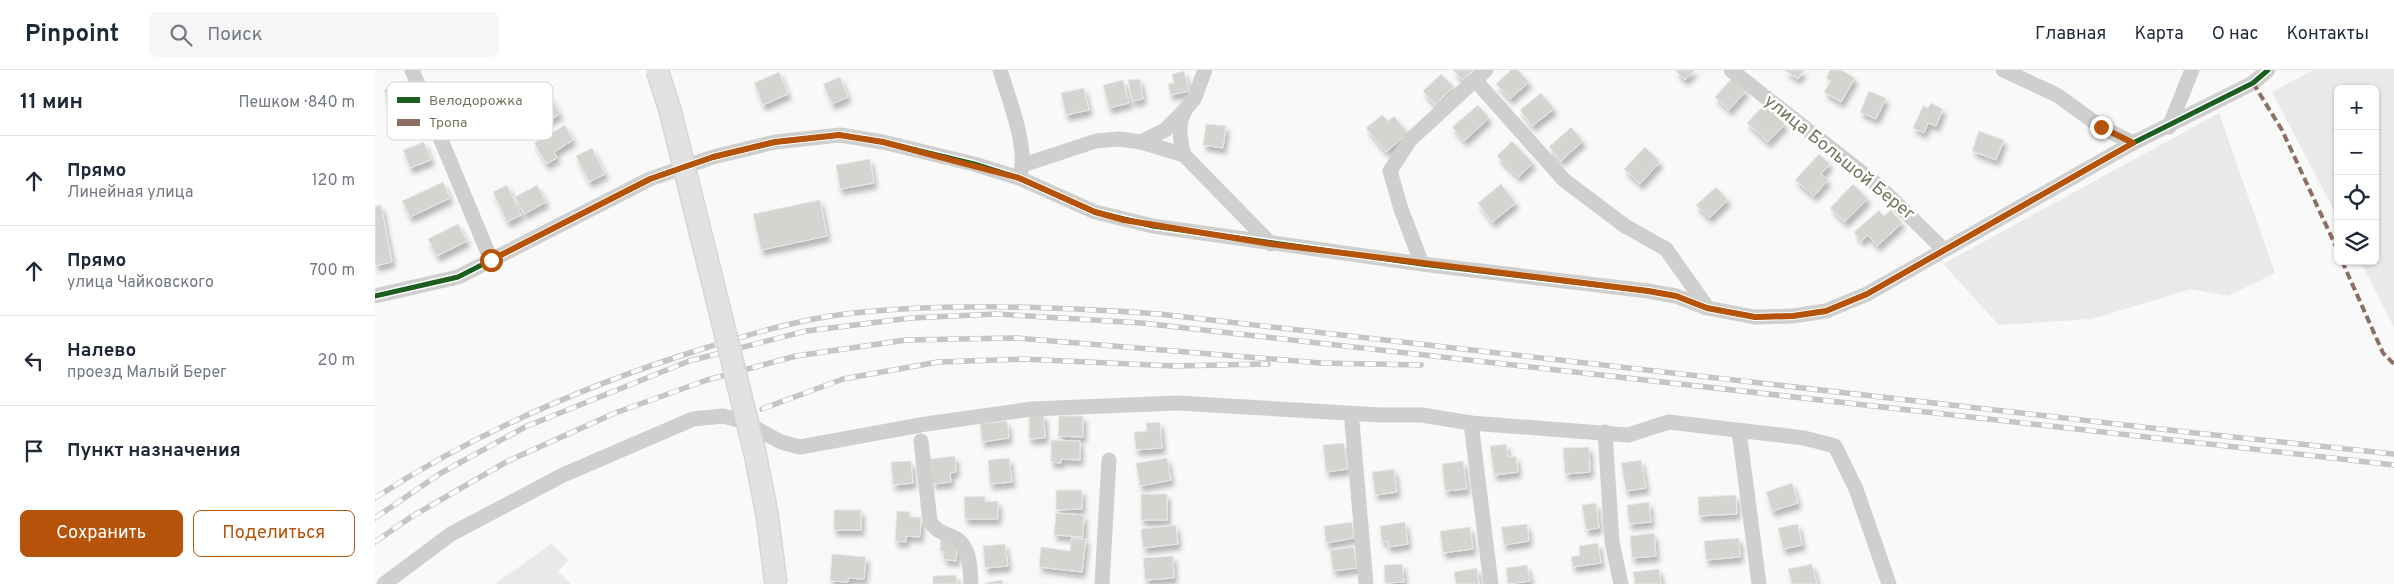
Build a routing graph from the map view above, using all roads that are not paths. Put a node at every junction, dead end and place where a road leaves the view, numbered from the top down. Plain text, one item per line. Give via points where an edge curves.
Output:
1 (411, 70) edge
2 (657, 70) edge
3 (1000, 70) edge
4 (1205, 70) edge
5 (1731, 70) edge
6 (2003, 70) edge
7 (2192, 70) edge
8 (2268, 70) edge
9 (1481, 75) edge
10 (416, 82) edge
11 (1193, 99) junction
12 (2169, 127) junction
13 (440, 140) edge
14 (1141, 142) junction
15 (2133, 143) junction
16 (1184, 155) junction
17 (1021, 171) junction
18 (1271, 244) junction
19 (1943, 249) junction
20 (491, 260) junction
21 (1422, 264) junction
22 (375, 296) edge
23 (1707, 308) junction
24 (1353, 422) dead end
25 (1471, 424) junction
26 (1739, 431) junction
27 (1605, 432) junction
28 (921, 441) dead end
29 (1109, 460) dead end
30 (385, 584) edge
31 (776, 584) edge
32 (971, 584) edge
33 (1102, 584) edge
34 (1366, 584) edge
35 (1491, 584) edge
36 (1621, 584) edge
37 (1759, 584) edge
38 (1889, 584) edge

1 - 10 street
2 - 31 street, bridge via 670,110 755,452
3 - 17 street via 1017,126
4 - 11 street
5 - 19 street, улица Большой Берег via 1879,186
6 - 15 street via 2057,95 2101,127
7 - 12 street
8 - 12 street via 2253,83
9 - 21 street via 1410,140 1390,171
9 - 23 street via 1564,180 1625,226 1666,250
11 - 14 street via 1165,130
11 - 16 street via 1183,115 1179,138
12 - 15 street
13 - 20 street
14 - 16 street
14 - 17 street via 1119,139 1096,141
15 - 19 street
16 - 18 street
17 - 18 street via 1095,212 1124,220
17 - 20 street via 839,135 775,142 713,157 650,179
18 - 21 street
19 - 23 street via 1867,294 1826,311 1755,317
20 - 22 street via 458,277
21 - 23 street via 1648,291 1676,296
24 - 34 street
25 - 27 street
25 - 30 street via 1421,414 1381,415 1178,403 1032,409 800,447 781,442 742,421 707,416 693,419 563,475 451,534
25 - 35 street
26 - 27 street via 1669,422 1628,435
26 - 37 street
26 - 38 street via 1804,438 1835,446 1856,489
27 - 36 street via 1612,542
28 - 32 street via 930,521 935,529 952,536 966,549
29 - 33 street

